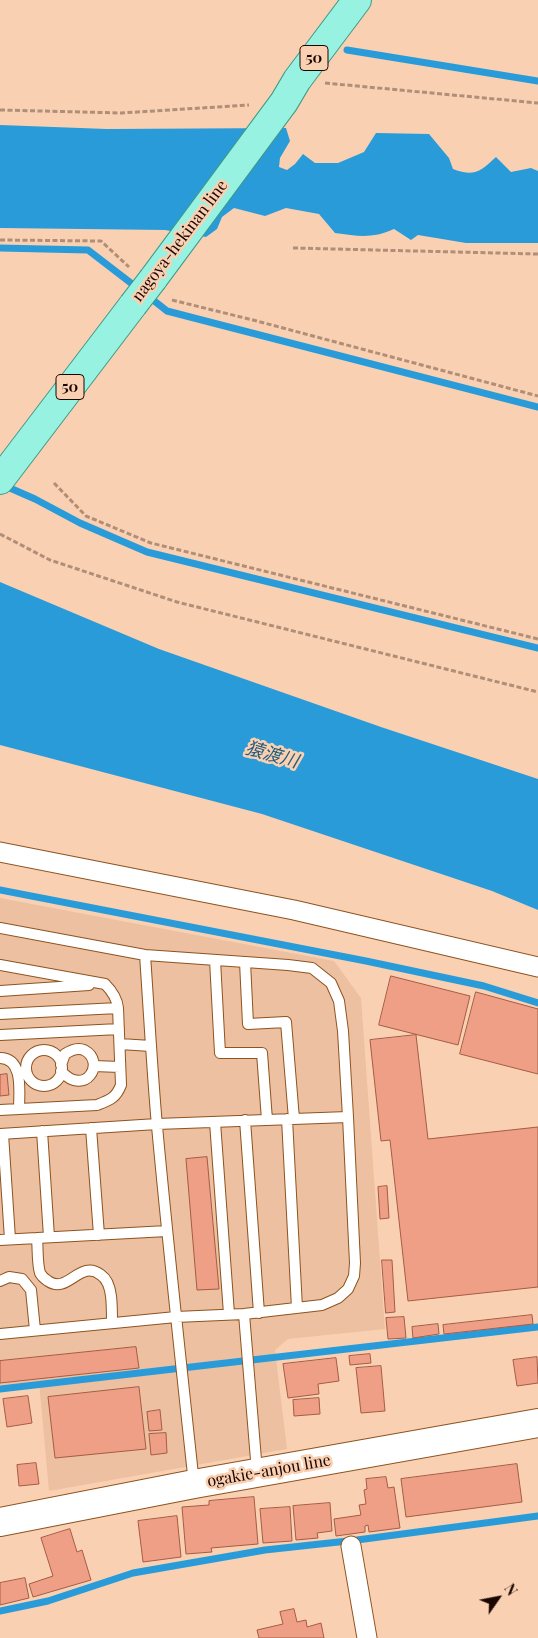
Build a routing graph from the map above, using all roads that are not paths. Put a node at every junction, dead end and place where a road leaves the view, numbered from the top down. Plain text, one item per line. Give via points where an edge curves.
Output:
1 (357, 0) edge
2 (4, 475) edge
3 (0, 852) edge
4 (22, 856) junction
5 (0, 863) edge
6 (0, 928) edge
7 (145, 955) junction
8 (215, 960) junction
9 (245, 962) junction
10 (0, 965) edge
11 (538, 967) edge
12 (105, 984) junction
13 (0, 991) edge
14 (118, 1008) junction
15 (0, 1014) edge
16 (119, 1029) junction
17 (48, 1033) junction
18 (0, 1035) edge
19 (120, 1044) junction
20 (152, 1046) junction
21 (44, 1050) junction
22 (0, 1058) edge
23 (94, 1066) junction
24 (120, 1067) junction
25 (61, 1068) junction
26 (19, 1109) junction
27 (0, 1110) edge
28 (348, 1117) junction
29 (290, 1119) junction
30 (245, 1120) junction
31 (267, 1120) junction
32 (215, 1122) junction
33 (157, 1124) junction
34 (91, 1128) junction
35 (42, 1131) junction
36 (2, 1134) edge
37 (167, 1231) junction
38 (99, 1235) junction
39 (49, 1237) junction
40 (37, 1238) junction
41 (5, 1239) edge
42 (0, 1281) edge
43 (296, 1308) junction
44 (259, 1313) junction
45 (229, 1314) junction
46 (244, 1314) junction
47 (176, 1318) junction
48 (112, 1323) junction
49 (35, 1330) junction
50 (0, 1334) edge
51 (538, 1423) edge
52 (257, 1473) junction
53 (194, 1484) junction
54 (0, 1522) edge
55 (351, 1546) dead end
56 (367, 1638) edge

1 - 2 main road, nagoya-hekinan line / 50, bridge via 285,100 149,273 133,305
3 - 4 street
4 - 5 street
4 - 11 street via 294,910
6 - 7 lane
7 - 8 lane
7 - 20 lane
8 - 9 lane
8 - 31 lane via 220,1053 262,1053
9 - 28 lane via 312,968 331,983 338,1001 343,1032
9 - 29 lane via 248,1024 286,1022
10 - 12 lane
12 - 13 lane
12 - 14 lane
14 - 15 lane
14 - 16 lane
16 - 17 lane
16 - 19 lane
17 - 18 lane
17 - 21 lane
19 - 20 lane
19 - 24 lane
20 - 33 lane
21 - 25 lane via 59,1059
21 - 25 lane via 29,1057 26,1067 29,1078 38,1085 50,1085 55,1082
22 - 26 lane via 16,1068
23 - 24 lane
23 - 25 lane via 87,1079 77,1082 68,1078
23 - 25 lane via 90,1055 75,1049 65,1054
24 - 26 lane via 121,1085 118,1094 109,1101 97,1105
26 - 27 lane
28 - 29 lane
28 - 43 lane via 354,1276 348,1289 338,1298 322,1305
29 - 31 lane
29 - 43 lane
30 - 31 lane
30 - 32 lane
30 - 44 lane
32 - 33 lane
32 - 45 lane
33 - 34 lane
33 - 37 lane
34 - 35 lane
34 - 38 lane
35 - 36 lane
35 - 39 lane
36 - 41 lane
37 - 38 lane
37 - 47 lane
38 - 39 lane
39 - 40 lane
40 - 41 lane
40 - 48 lane via 40,1271 50,1282 62,1284 94,1270 103,1276 111,1295
42 - 49 lane via 10,1277 22,1279 31,1290
43 - 44 lane
44 - 46 lane
45 - 46 lane
45 - 47 lane
46 - 52 lane
47 - 48 lane
47 - 53 lane
48 - 49 lane
49 - 50 lane
51 - 52 main road, ogakie-anjou line
52 - 53 main road, ogakie-anjou line
53 - 54 main road, ogakie-anjou line
55 - 56 street

